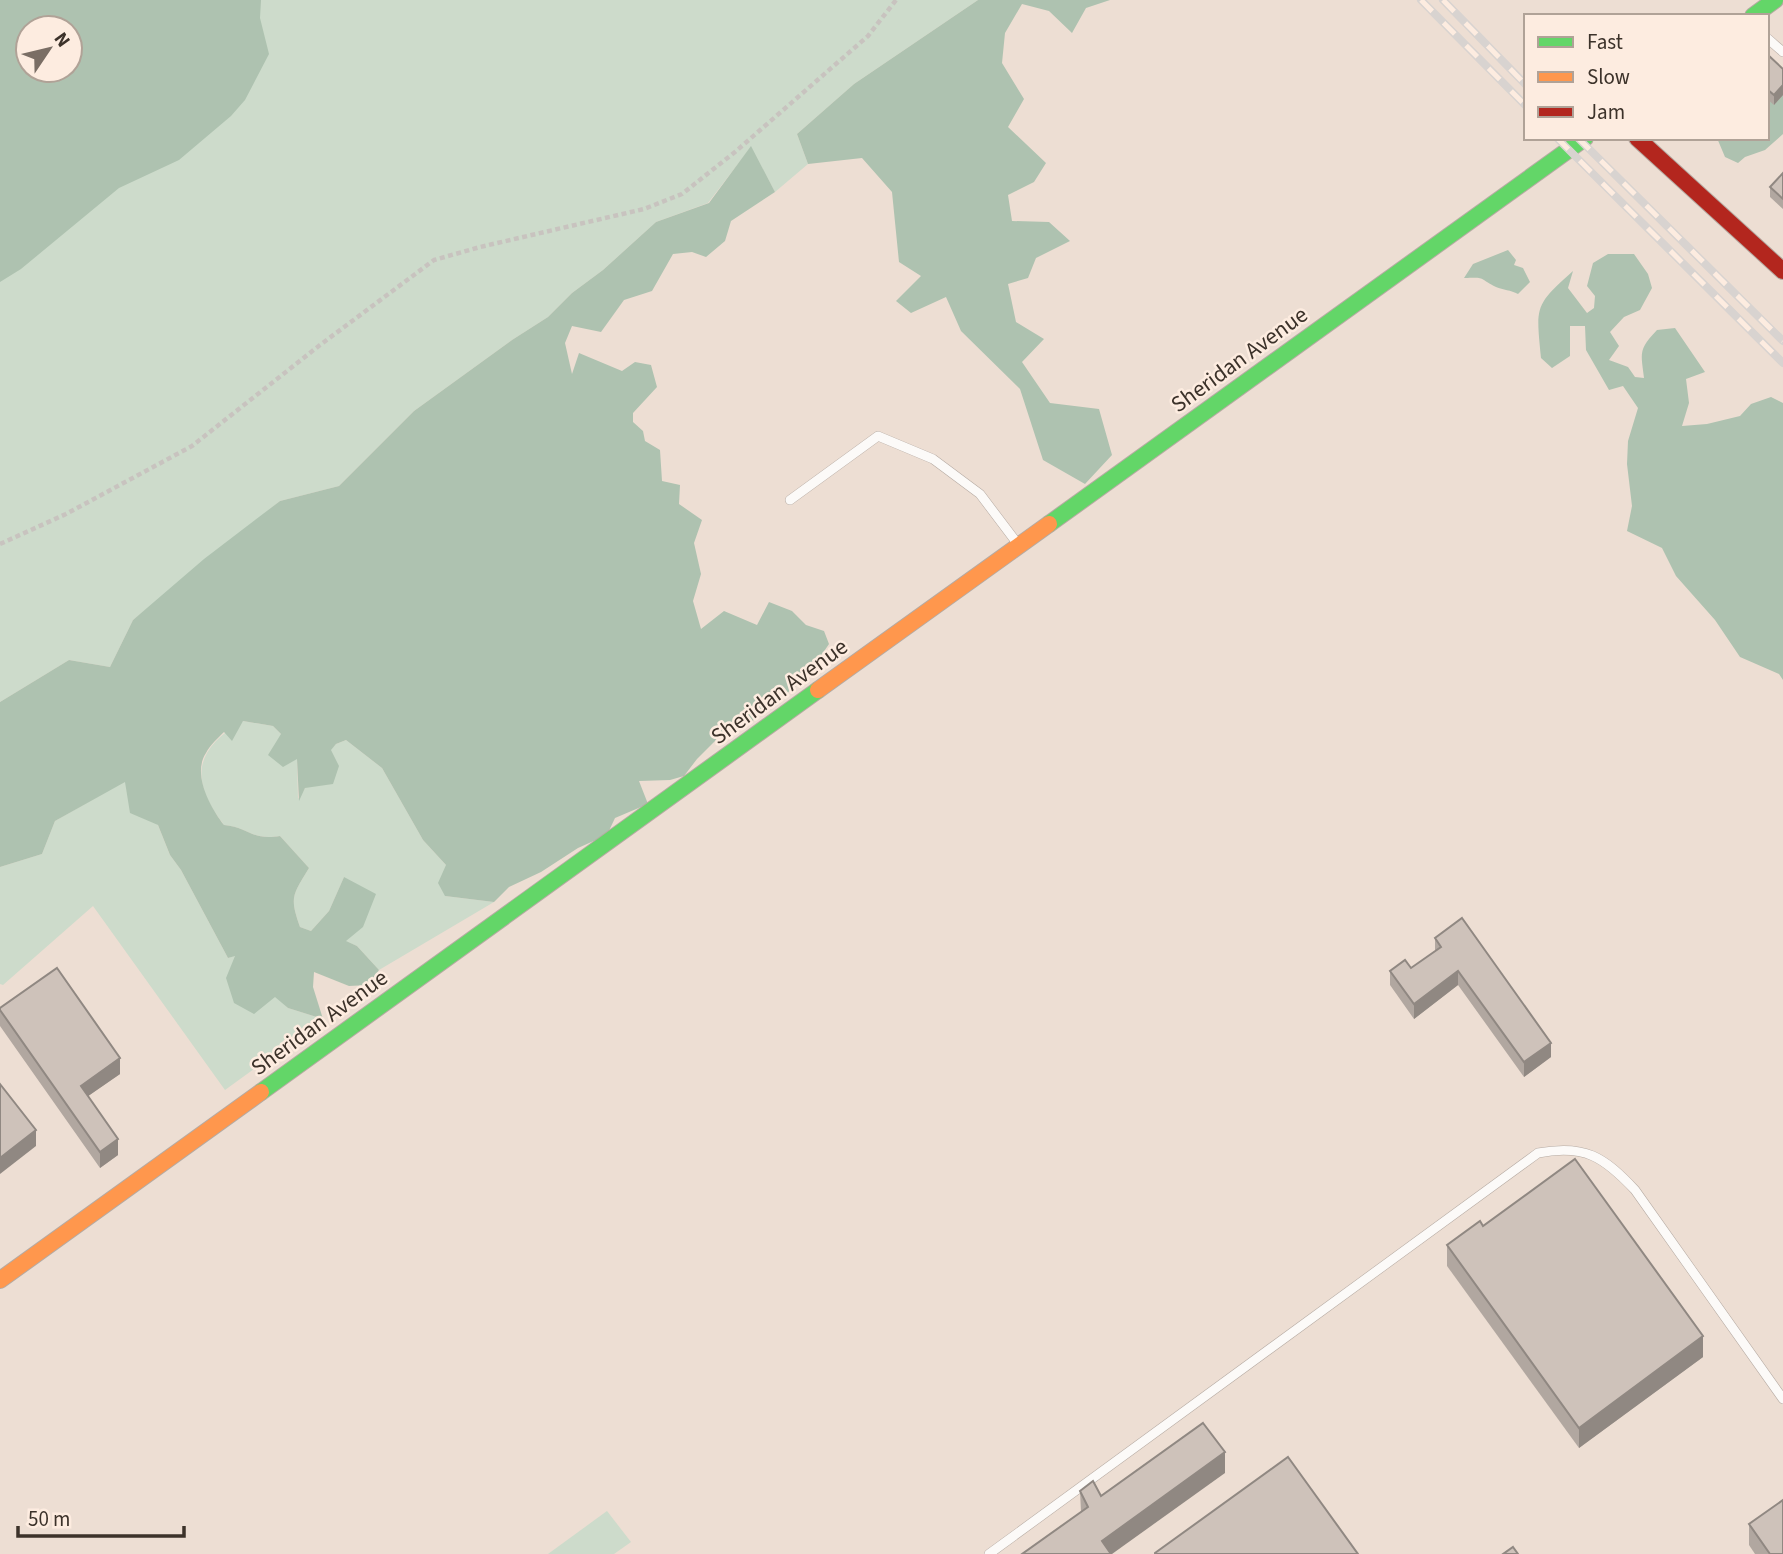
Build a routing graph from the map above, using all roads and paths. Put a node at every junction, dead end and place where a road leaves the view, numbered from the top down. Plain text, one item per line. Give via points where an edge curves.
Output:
1 (896, 0) edge
2 (1775, 0) edge
3 (1757, 14) edge
4 (1769, 40) edge
5 (1783, 52) edge
6 (1582, 140) edge
7 (1639, 140) edge
8 (1783, 271) edge
9 (790, 500) dead end
10 (0, 544) edge
11 (1019, 546) junction
12 (0, 1280) edge
13 (1783, 1399) edge
14 (989, 1554) edge

1 - 10 path via 868,36 682,194 644,209 434,260 192,446
2 - 3 street
4 - 5 lane
6 - 11 street, Sheridan Avenue
7 - 8 street
9 - 11 lane via 878,436 933,459 980,494
11 - 12 street, Sheridan Avenue
13 - 14 lane via 1635,1190 1614,1168 1587,1153 1560,1149 1538,1153

